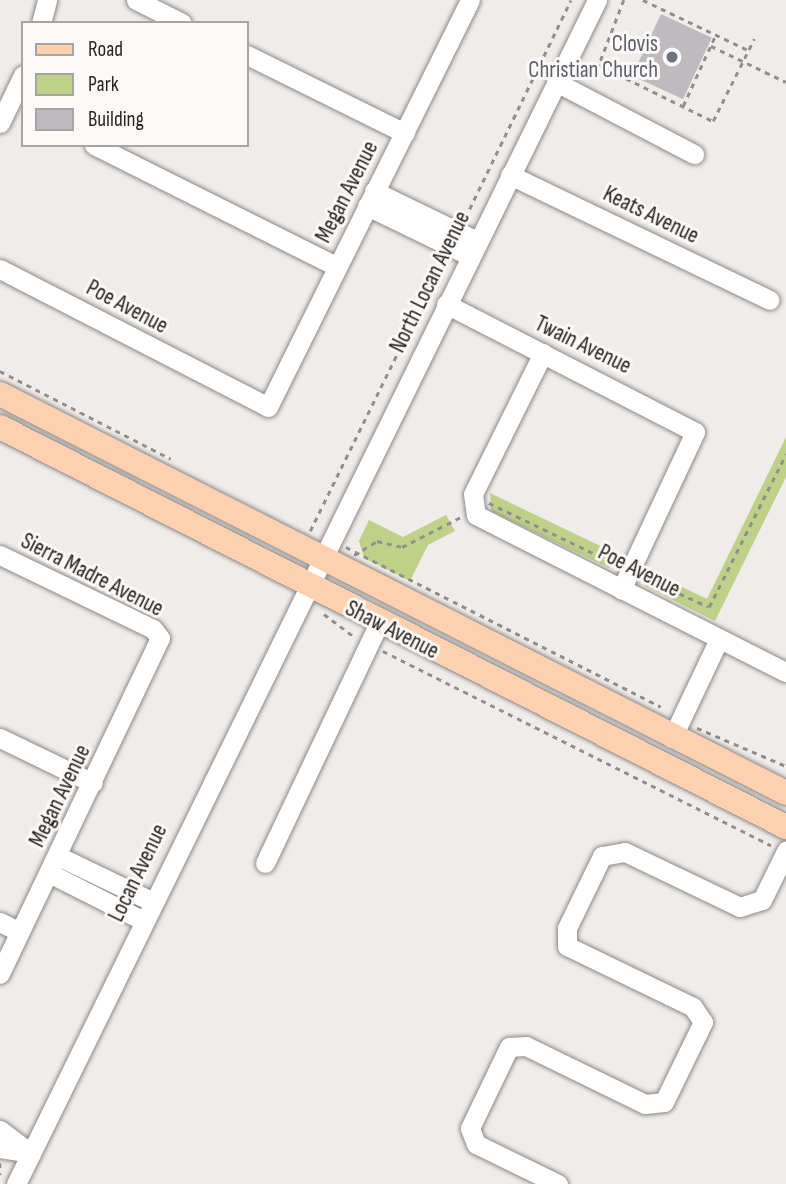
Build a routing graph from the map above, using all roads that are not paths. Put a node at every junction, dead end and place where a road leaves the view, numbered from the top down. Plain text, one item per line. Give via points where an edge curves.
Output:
1 (47, 0) edge
2 (135, 0) edge
3 (470, 0) edge
4 (597, 0) edge
5 (42, 21) edge
6 (178, 21) edge
7 (248, 55) edge
8 (21, 80) edge
9 (556, 82) junction
10 (11, 104) edge
11 (0, 123) edge
12 (405, 133) junction
13 (98, 147) edge
14 (694, 154) dead end
15 (510, 175) junction
16 (371, 199) junction
17 (473, 249) junction
18 (336, 266) junction
19 (0, 269) edge
20 (770, 300) dead end
21 (446, 304) junction
22 (543, 353) junction
23 (0, 394) edge
24 (268, 407) joint
25 (0, 427) edge
26 (0, 555) edge
27 (322, 559) junction
28 (308, 586) junction
29 (621, 590) junction
30 (374, 633) junction
31 (160, 638) joint
32 (719, 639) junction
33 (786, 672) edge
34 (504, 687) junction
35 (677, 729) junction
36 (0, 738) edge
37 (93, 783) junction
38 (786, 793) edge
39 (786, 827) edge
40 (786, 852) edge
41 (265, 863) dead end
42 (53, 864) junction
43 (112, 882) junction
44 (104, 901) junction
45 (151, 901) junction
46 (142, 920) junction
47 (0, 922) edge
48 (20, 932) junction
49 (0, 974) edge
50 (0, 1130) edge
51 (0, 1148) edge
52 (31, 1153) junction
53 (16, 1184) edge
54 (558, 1184) edge

1 - 5 street
2 - 6 street
3 - 12 street, Megan Avenue
4 - 9 street, North Locan Avenue
7 - 12 street
8 - 10 street
9 - 14 street
9 - 15 street, North Locan Avenue
10 - 11 street
12 - 16 street, Megan Avenue
13 - 18 street
15 - 17 street, North Locan Avenue
15 - 20 street, Keats Avenue
16 - 17 street
16 - 18 street, Megan Avenue
17 - 21 street, North Locan Avenue
18 - 24 street, Megan Avenue
19 - 24 street, Poe Avenue
21 - 22 street, Twain Avenue
21 - 27 street, North Locan Avenue
22 - 29 street, Poe Avenue via 473,494 473,511
22 - 29 street, Twain Avenue via 695,432
23 - 27 main road, Shaw Avenue
25 - 28 main road, Shaw Avenue
26 - 31 street, Sierra Madre Avenue via 153,629
27 - 28 street, North Locan Avenue
27 - 35 main road, Shaw Avenue via 351,561
28 - 30 main road, Shaw Avenue
28 - 45 street, Locan Avenue
29 - 32 street, Poe Avenue
30 - 34 main road, Shaw Avenue
30 - 41 street
31 - 37 street, Megan Avenue
32 - 33 street, Poe Avenue
32 - 35 street
34 - 35 main road via 558,700 653,745
34 - 39 main road, Shaw Avenue
35 - 38 main road, Shaw Avenue
36 - 37 street
37 - 42 street, Megan Avenue
40 - 54 street via 762,900 740,908 625,852 602,856 567,928 567,946 693,1007 703,1022 664,1102 645,1104 526,1046 509,1046 470,1128 476,1144
42 - 43 street
42 - 44 street
42 - 48 street, Megan Avenue
43 - 44 street
43 - 45 street
44 - 46 street
45 - 46 street, Locan Avenue
46 - 52 street, Locan Avenue
47 - 48 street
48 - 49 street, Megan Avenue
50 - 52 street
51 - 52 street
52 - 53 street, Locan Avenue

